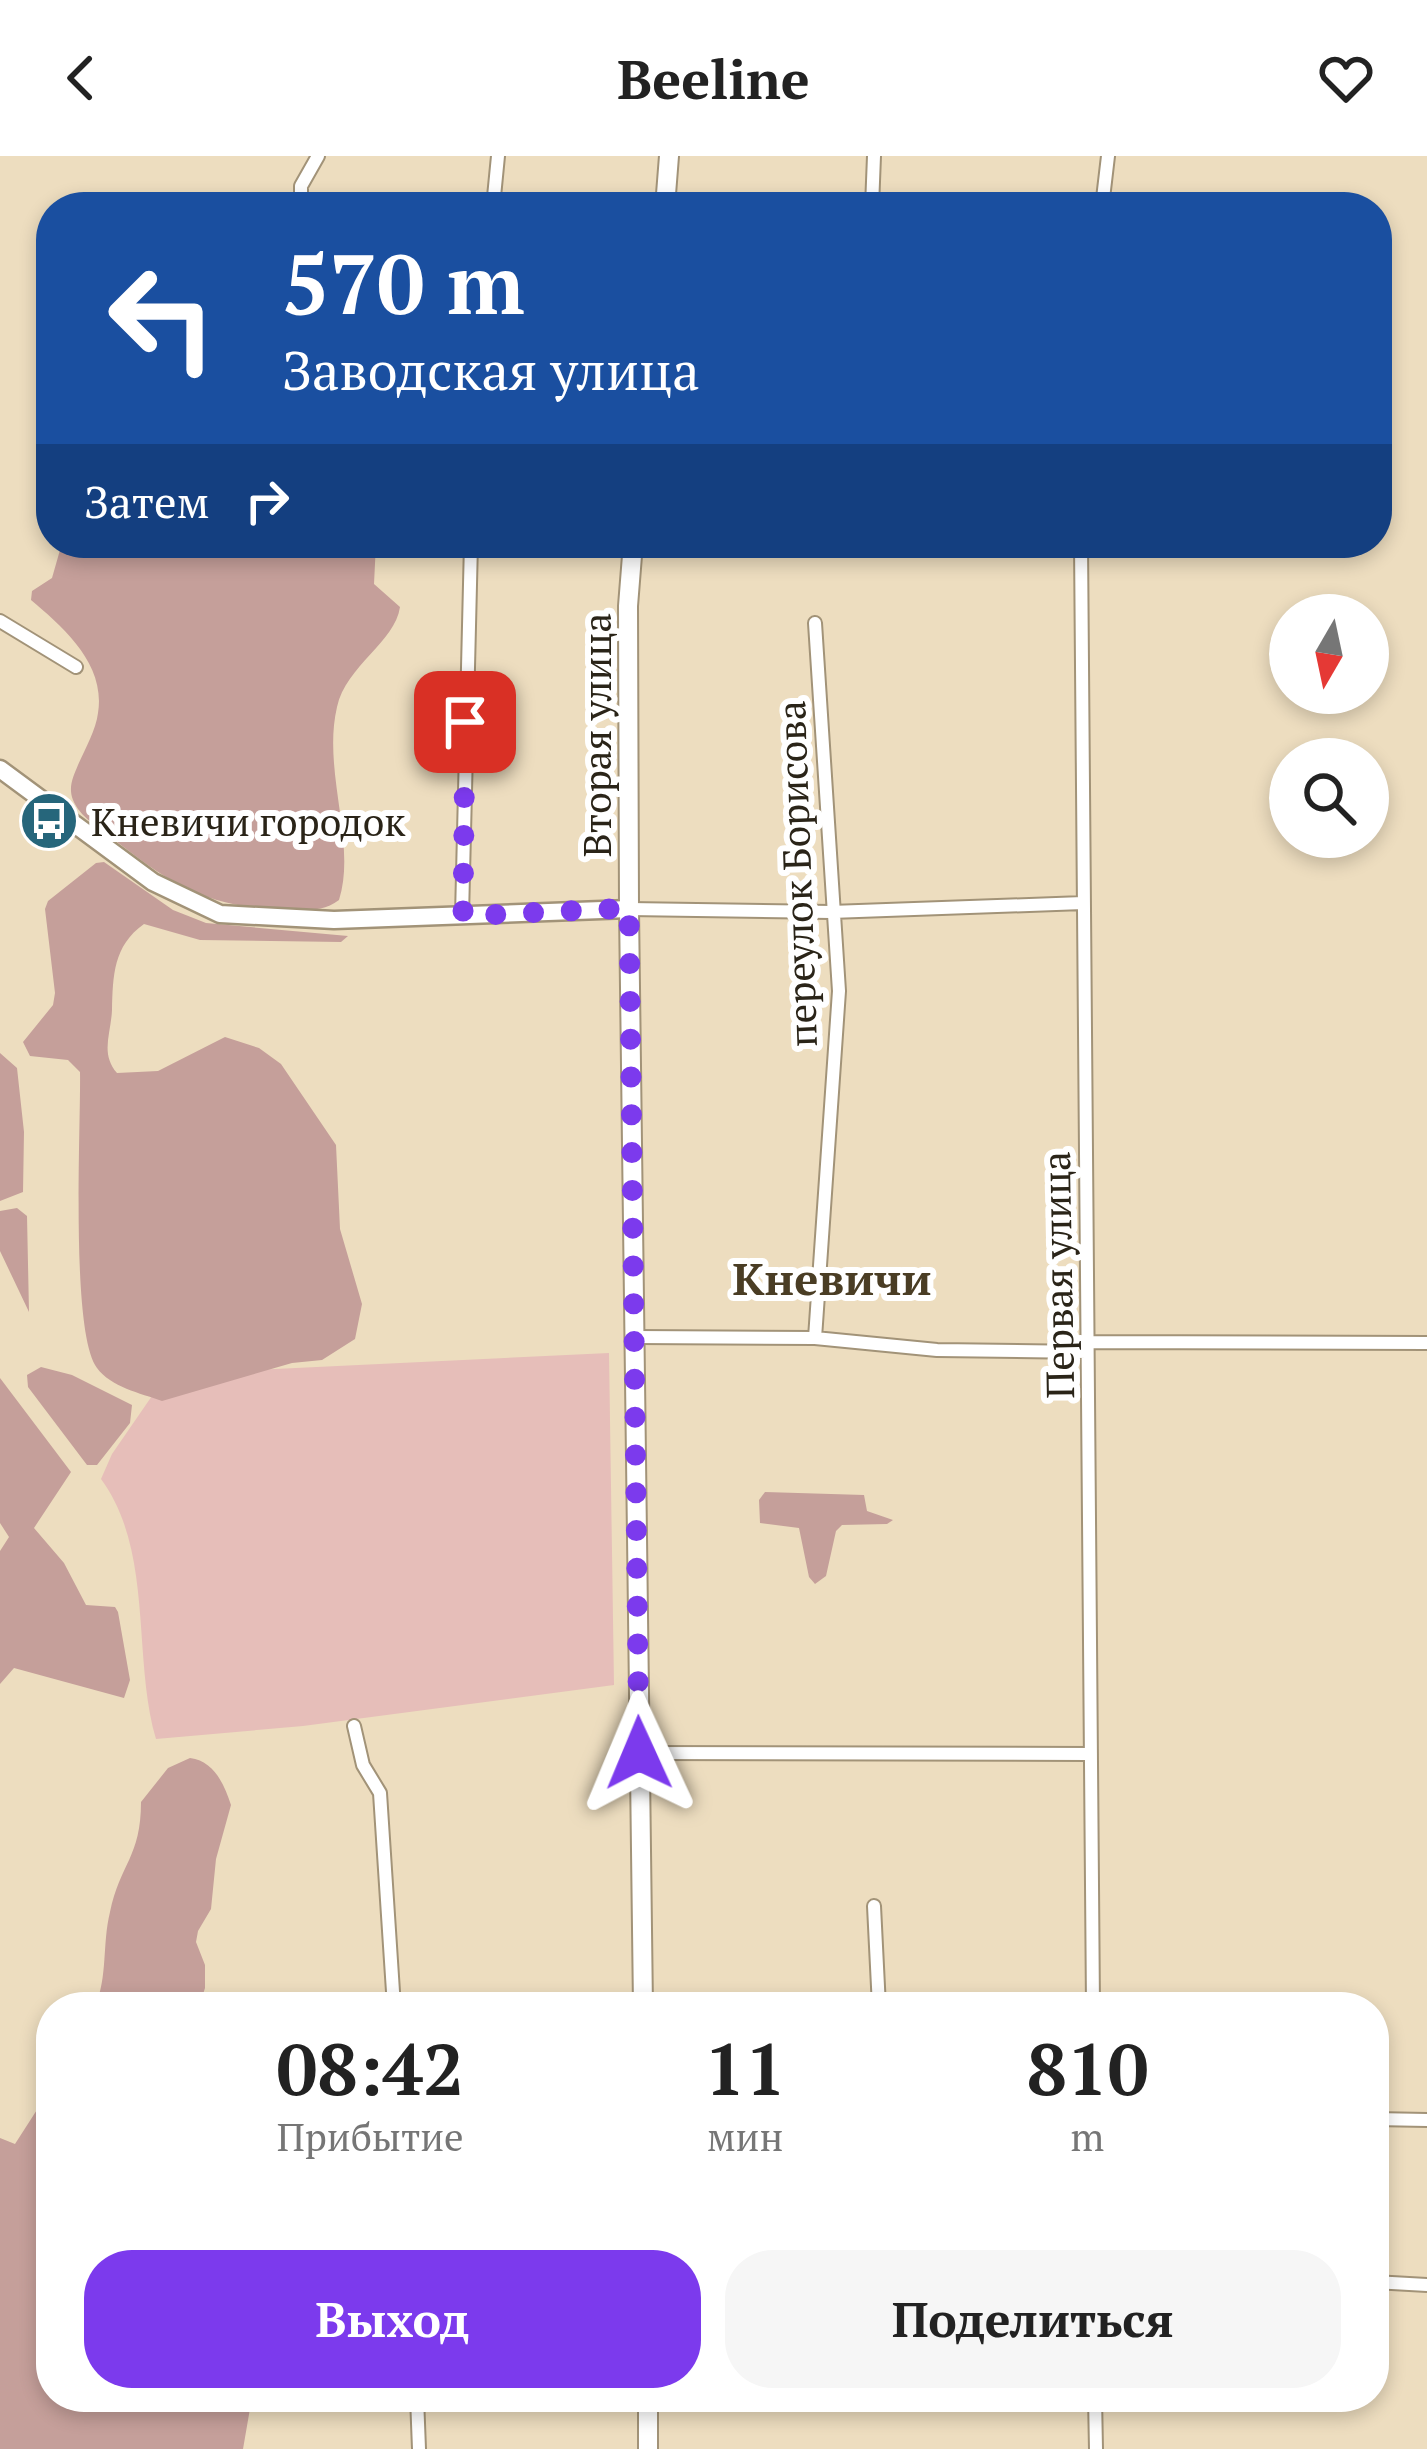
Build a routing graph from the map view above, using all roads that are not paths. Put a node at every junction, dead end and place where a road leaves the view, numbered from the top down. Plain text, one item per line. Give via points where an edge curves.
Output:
1 (318, 156) edge
2 (498, 156) edge
3 (669, 156) edge
4 (874, 156) edge
5 (1108, 156) edge
6 (302, 192) edge
7 (494, 192) edge
8 (666, 192) edge
9 (873, 192) edge
10 (1104, 192) edge
11 (471, 558) edge
12 (632, 558) edge
13 (1081, 558) edge
14 (0, 621) edge
15 (815, 623) dead end
16 (76, 667) dead end
17 (0, 769) edge
18 (1083, 903) junction
19 (629, 908) junction
20 (831, 912) junction
21 (463, 916) junction
22 (636, 1337) junction
23 (815, 1338) junction
24 (1427, 1342) edge
25 (1088, 1347) junction
26 (354, 1726) dead end
27 (639, 1753) junction
28 (1091, 1754) junction
29 (874, 1906) dead end
30 (393, 1992) edge
31 (643, 1992) edge
32 (878, 1992) edge
33 (1093, 1992) edge
34 (1389, 2119) edge
35 (1427, 2120) edge
36 (1389, 2283) edge
37 (1427, 2285) edge
38 (418, 2412) edge
39 (648, 2412) edge
40 (1095, 2412) edge
41 (419, 2449) edge
42 (648, 2449) edge
43 (1096, 2449) edge

1 - 6 street
2 - 7 street
3 - 8 main road
4 - 9 street
5 - 10 street
11 - 21 street
12 - 19 main road, Вторая улица
13 - 18 street, Первая улица
14 - 16 street
15 - 20 street, переулок Борисова
17 - 21 street via 153,882 220,914
18 - 20 street
18 - 25 street, Первая улица
19 - 20 street
19 - 21 street
19 - 22 main road, Вторая улица
20 - 23 street, переулок Борисова via 839,992
22 - 23 street
22 - 27 main road, Вторая улица
23 - 25 street via 937,1350
24 - 25 street
25 - 28 street, Первая улица
26 - 30 street via 363,1766 380,1793
27 - 28 street
27 - 31 main road, Вторая улица
28 - 33 street, Первая улица
29 - 32 street
34 - 35 street
36 - 37 street
38 - 41 street
39 - 42 main road
40 - 43 street

